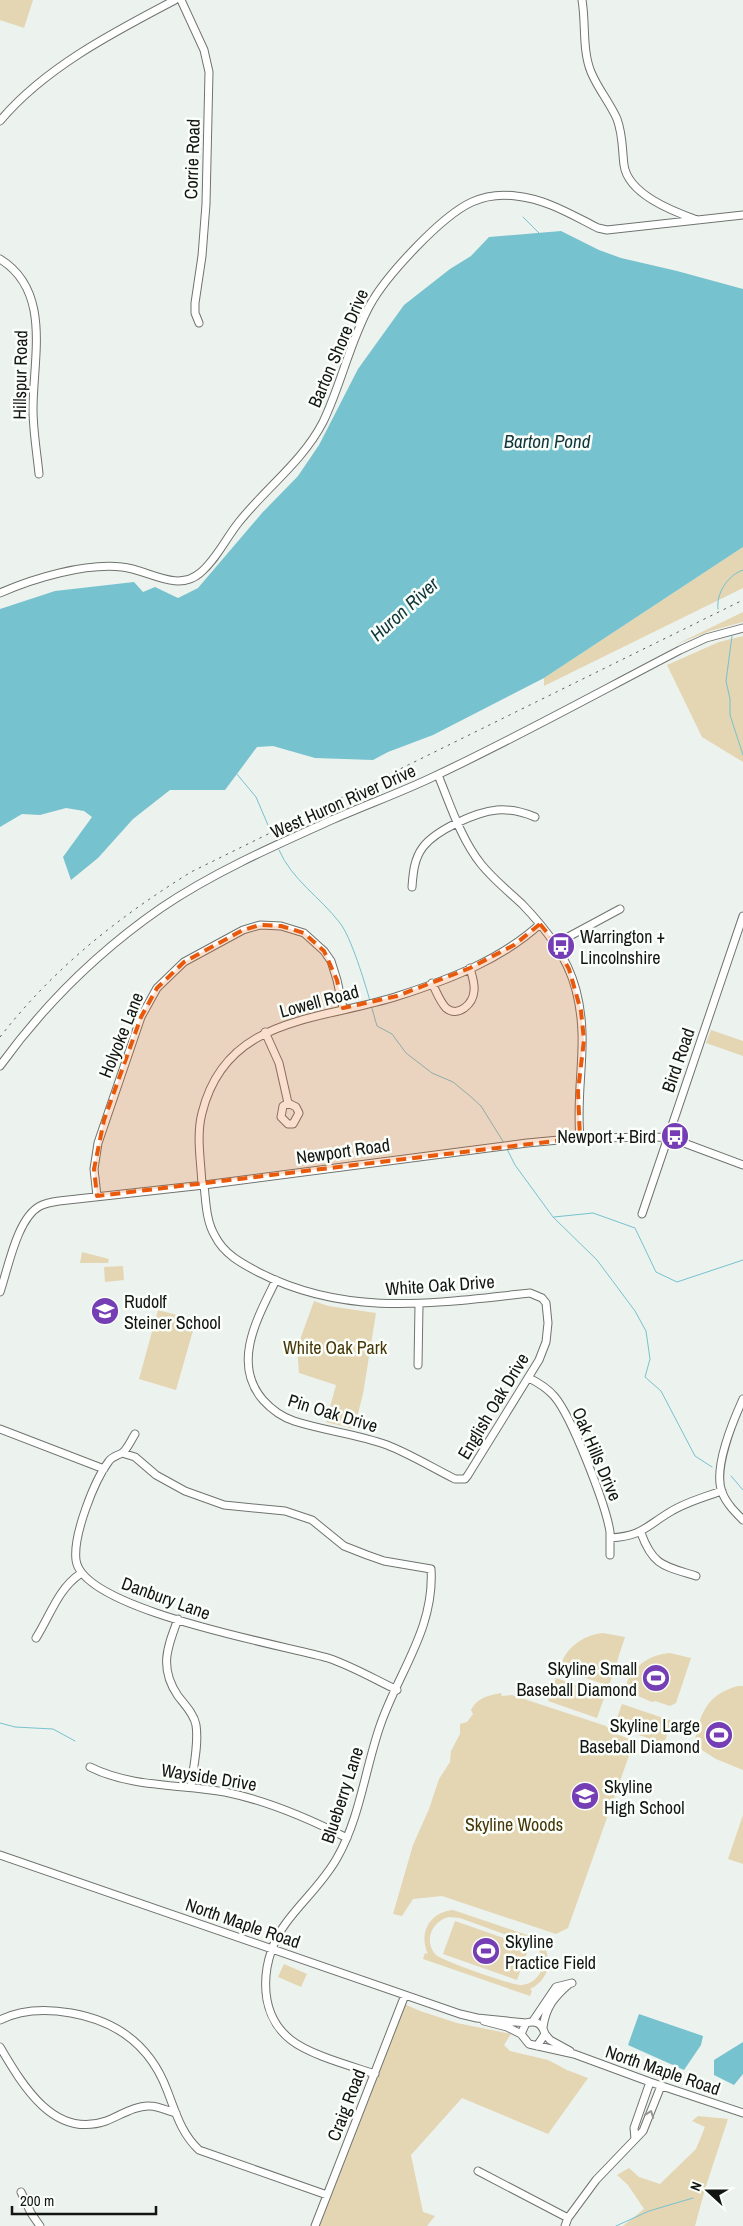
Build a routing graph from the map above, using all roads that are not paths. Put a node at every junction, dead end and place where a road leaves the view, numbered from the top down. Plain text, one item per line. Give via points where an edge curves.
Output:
1 (175, 0) edge
2 (181, 0) edge
3 (582, 0) edge
4 (0, 121) edge
5 (668, 209) junction
6 (743, 215) edge
7 (698, 221) junction
8 (670, 224) junction
9 (0, 259) edge
10 (199, 323) dead end
11 (39, 474) dead end
12 (0, 593) edge
13 (743, 628) edge
14 (438, 775) junction
15 (535, 817) dead end
16 (459, 824) junction
17 (412, 887) dead end
18 (620, 909) dead end
19 (743, 916) edge
20 (540, 924) junction
21 (556, 944) junction
22 (470, 968) junction
23 (432, 984) junction
24 (343, 1008) junction
25 (265, 1032) junction
26 (0, 1066) edge
27 (288, 1103) dead end
28 (668, 1137) junction
29 (580, 1138) junction
30 (743, 1164) edge
31 (203, 1185) junction
32 (97, 1196) junction
33 (642, 1214) dead end
34 (276, 1280) junction
35 (0, 1292) edge
36 (530, 1293) joint
37 (419, 1305) junction
38 (418, 1364) dead end
39 (530, 1378) junction
40 (743, 1399) edge
41 (0, 1429) edge
42 (135, 1434) dead end
43 (122, 1453) junction
44 (104, 1469) junction
45 (460, 1480) joint
46 (722, 1491) junction
47 (743, 1520) edge
48 (641, 1532) junction
49 (610, 1538) junction
50 (610, 1555) dead end
51 (80, 1574) junction
52 (696, 1576) dead end
53 (178, 1619) junction
54 (36, 1638) dead end
55 (397, 1690) junction
56 (90, 1767) dead end
57 (191, 1787) junction
58 (347, 1838) junction
59 (0, 1855) edge
60 (273, 1949) junction
61 (405, 1995) junction
62 (477, 2018) junction
63 (0, 2020) edge
64 (530, 2022) junction
65 (544, 2030) junction
66 (521, 2034) junction
67 (537, 2046) junction
68 (0, 2047) edge
69 (574, 2054) junction
70 (375, 2074) junction
71 (650, 2082) junction
72 (661, 2086) junction
73 (176, 2113) junction
74 (743, 2113) edge
75 (634, 2139) junction
76 (478, 2170) dead end
77 (21, 2192) dead end
78 (327, 2195) junction
79 (568, 2218) junction
80 (40, 2226) edge
81 (315, 2226) edge
82 (565, 2226) edge

1 - 4 street via 115,32 44,80 27,92
2 - 10 street, Corrie Road via 204,50 209,72 206,204 195,303
3 - 5 street via 587,58 591,72 617,118 626,173 640,192
5 - 7 street
5 - 8 street
6 - 7 street, Barton Shore Drive
7 - 8 street, Barton Shore Drive
8 - 12 street, Barton Shore Drive via 607,230 534,199 500,195 471,202 456,210 385,281 369,306 323,422 311,442 240,521 200,573 187,581 174,581 124,567 99,566 33,581
9 - 11 street, Hillspur Road via 12,266 20,277 35,313 38,338 33,409
13 - 14 street, West Huron River Drive via 680,650
14 - 16 street
14 - 26 street, West Huron River Drive via 250,858 162,908 127,934 53,1001
15 - 16 street via 522,812 497,810
16 - 17 street via 442,831 423,848 413,867
16 - 20 street via 481,864
18 - 21 street
19 - 28 street, Bird Road
20 - 21 street
20 - 22 street, Lowell Road via 514,945
21 - 29 street via 568,969 581,1011 584,1040 578,1091
22 - 23 street, Lowell Road
22 - 23 street via 474,982 473,998 460,1011 446,1008
23 - 24 street, Lowell Road
24 - 25 street, Lowell Road
24 - 32 street, Holyoke Lane via 333,967 324,951 304,933 281,926 260,925 243,930 184,962 157,988 141,1017 98,1143 94,1169
25 - 27 street via 279,1063
25 - 31 street, Lowell Road via 233,1056 206,1102 199,1137
28 - 29 street, Newport Road
28 - 30 street, Newport Road
28 - 33 street, Bird Road
29 - 31 street, Newport Road
31 - 32 street, Newport Road
31 - 34 street, White Oak Drive via 208,1220 215,1237 230,1255
32 - 35 street, Newport Road via 48,1203 32,1212 18,1238
34 - 37 street, White Oak Drive via 345,1300
34 - 45 street, Pin Oak Drive via 254,1328 248,1353 251,1381 268,1405 294,1421 387,1445
36 - 37 street, White Oak Drive
36 - 39 street, English Oak Drive via 546,1303 548,1322 546,1342
37 - 38 street
39 - 45 street, English Oak Drive via 468,1475
39 - 49 street, Oak Hills Drive via 555,1397 567,1416 599,1494
40 - 46 street via 722,1459
41 - 44 street
42 - 43 street
43 - 44 street via 114,1456
43 - 55 street, Blueberry Lane via 135,1457 156,1475 185,1491 224,1505 285,1511 312,1520 344,1546 367,1556 431,1569 432,1582 423,1627
44 - 51 street via 80,1526 76,1561
46 - 47 street via 729,1505
46 - 48 street via 688,1502
48 - 49 street
48 - 52 street via 658,1563
49 - 50 street, Oak Hills Drive
51 - 53 street, Danbury Lane via 103,1591
51 - 54 street via 60,1594
53 - 55 street, Danbury Lane via 242,1639 330,1659
53 - 57 street via 166,1654 166,1668 170,1682 196,1724
55 - 58 street, Blueberry Lane via 381,1724
56 - 57 street, Wayside Drive via 112,1776
57 - 58 street, Wayside Drive via 276,1806
58 - 60 street, Blueberry Lane via 325,1878 286,1923
59 - 60 street, North Maple Road
60 - 61 street, North Maple Road
60 - 70 street, Blueberry Lane via 265,1991 269,2009 281,2028 291,2040 308,2050
61 - 62 street, North Maple Road
61 - 70 street, Craig Road
62 - 64 street, North Maple Road
62 - 66 street, North Maple Road
63 - 73 street via 37,2010 89,2016 112,2024 137,2043 153,2062
64 - 65 street, North Maple Road
64 - 65 street via 556,1987 572,1982 552,2000 545,2016
64 - 66 street
65 - 67 street
65 - 69 street, North Maple Road via 550,2040
66 - 67 street, North Maple Road via 525,2042
67 - 69 street, North Maple Road
68 - 73 street via 16,2075 40,2104 71,2124 86,2126 149,2106
69 - 71 street, North Maple Road
70 - 78 street, Craig Road
71 - 72 street, North Maple Road
71 - 75 street via 634,2128
72 - 74 street, North Maple Road
75 -> 72 street via 643,2131
73 - 78 street via 188,2140 199,2150
75 - 79 street via 596,2180
76 - 79 street
77 - 80 street
78 - 81 street, Craig Road
79 - 82 street

